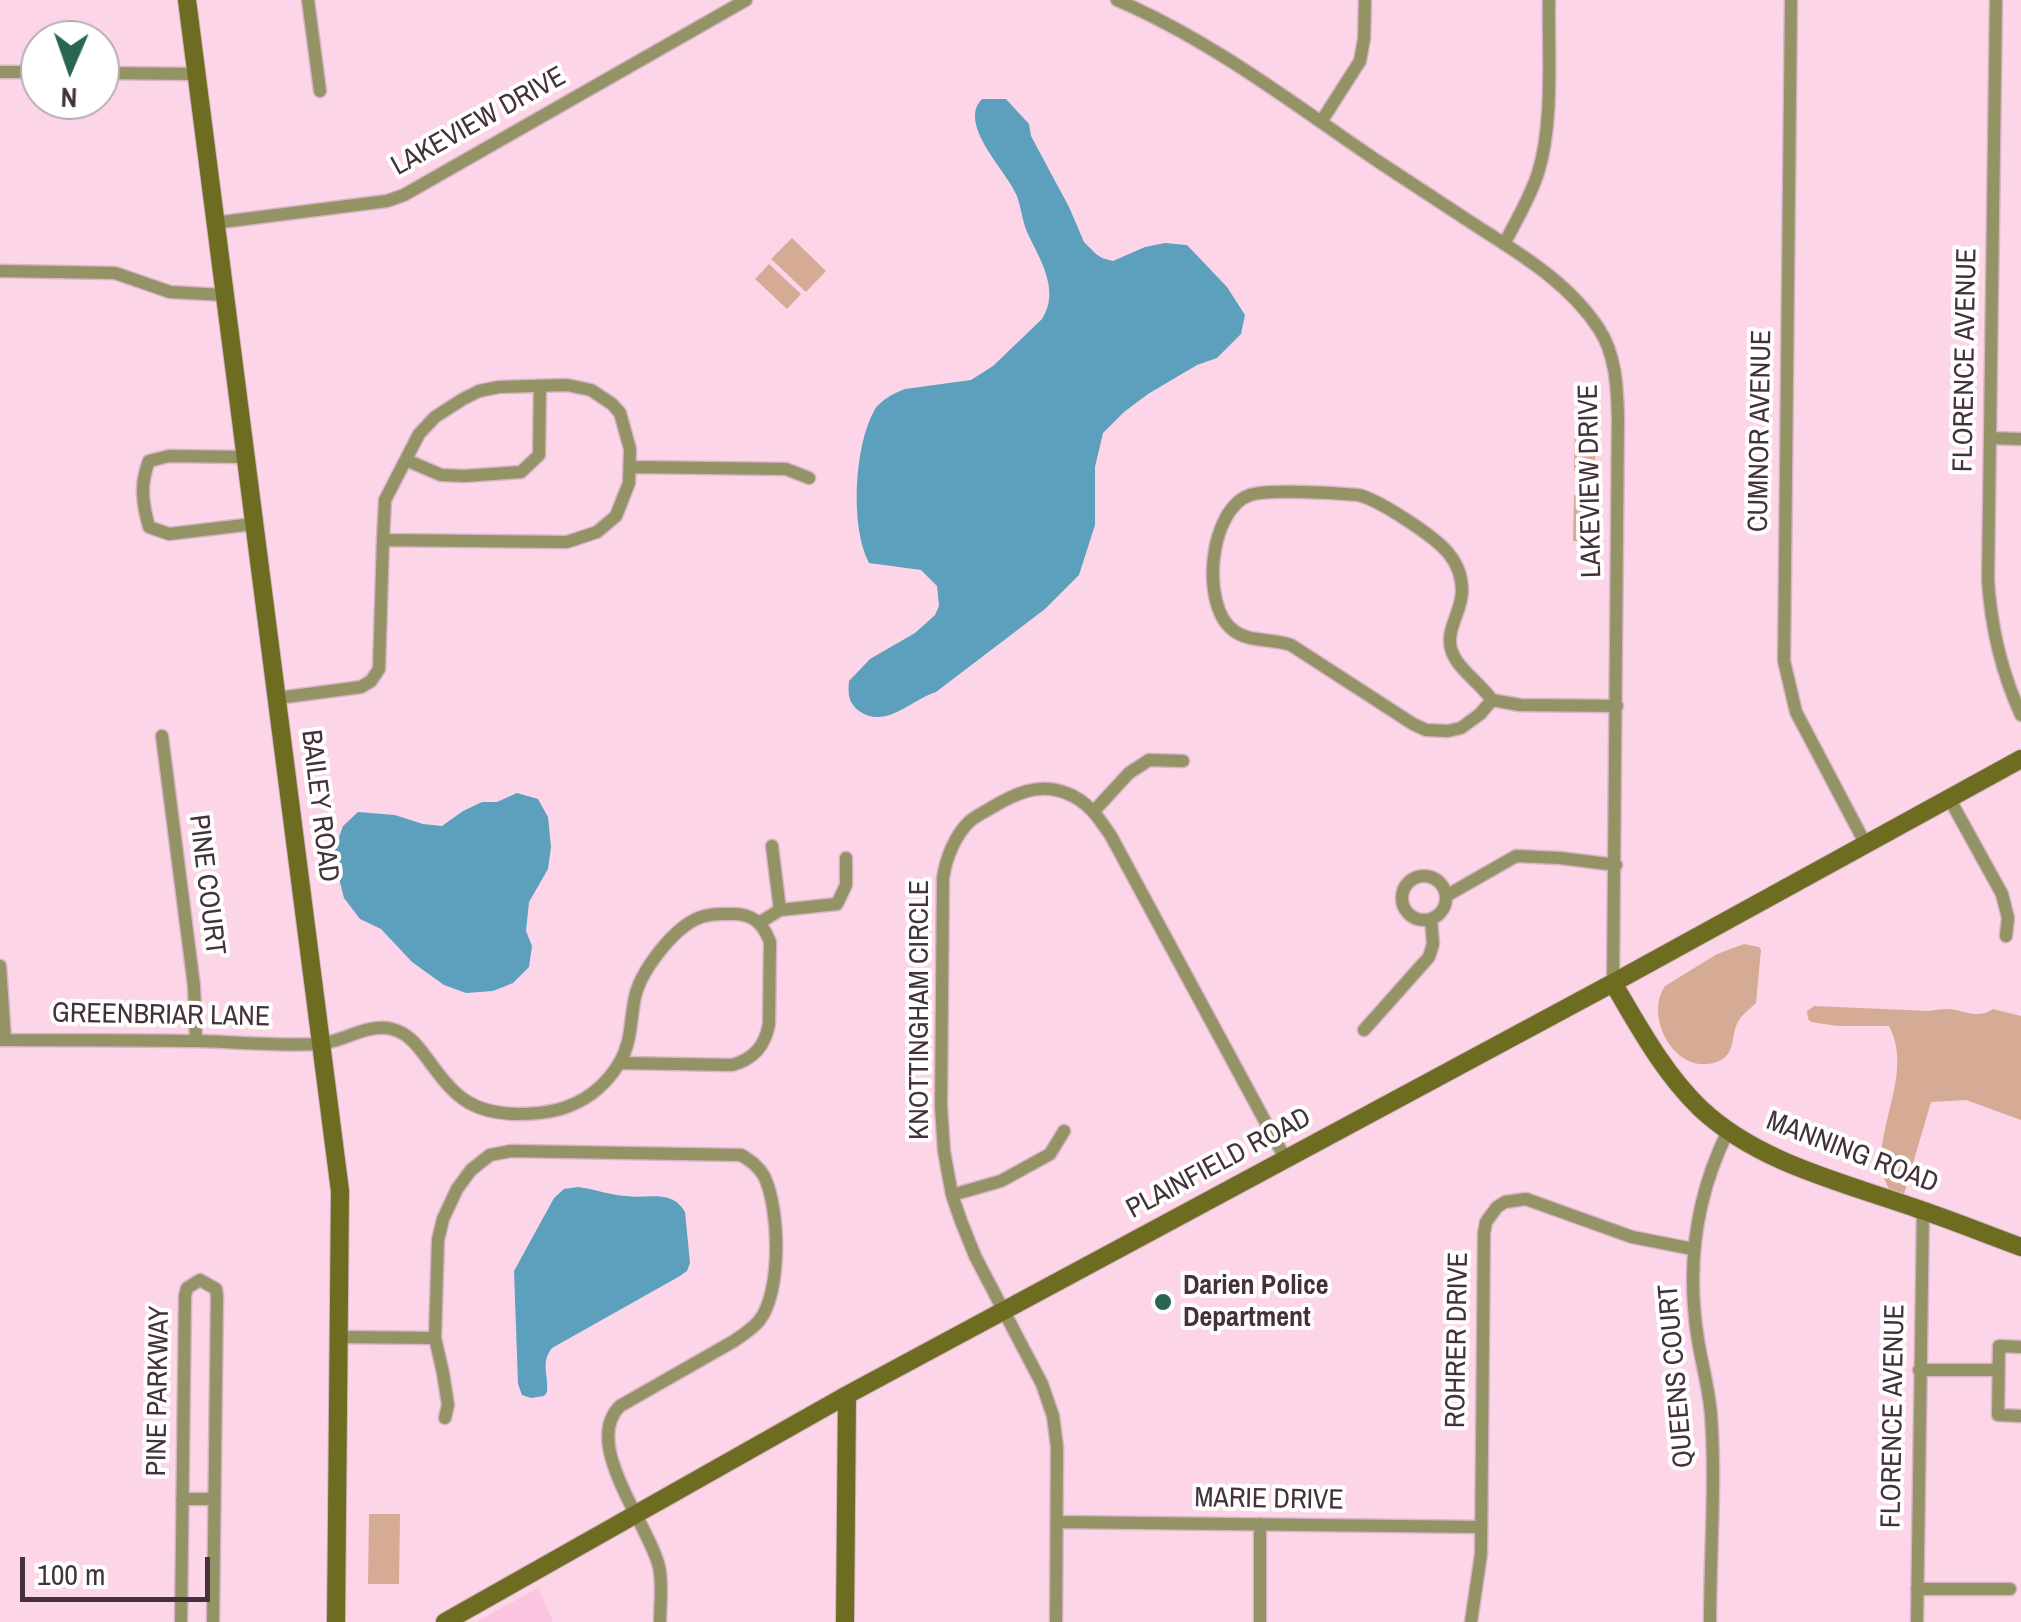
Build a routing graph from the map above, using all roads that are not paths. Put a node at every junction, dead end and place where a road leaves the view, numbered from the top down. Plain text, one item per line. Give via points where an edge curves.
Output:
1 (187, 0) edge
2 (308, 0) edge
3 (746, 0) edge
4 (1117, 0) edge
5 (1365, 0) edge
6 (1548, 0) edge
7 (1791, 0) edge
8 (1996, 0) edge
9 (120, 73) edge
10 (196, 74) junction
11 (320, 91) dead end
12 (1320, 122) junction
13 (214, 222) junction
14 (1504, 244) junction
15 (0, 270) edge
16 (224, 294) junction
17 (540, 386) junction
18 (1990, 438) junction
19 (2021, 438) edge
20 (244, 457) junction
21 (406, 460) junction
22 (630, 467) junction
23 (808, 478) dead end
24 (253, 524) junction
25 (384, 540) junction
26 (278, 698) junction
27 (1492, 700) junction
28 (1617, 706) junction
29 (2021, 716) edge
30 (162, 736) dead end
31 (2021, 759) edge
32 (1184, 761) dead end
33 (1949, 798) junction
34 (1094, 811) junction
35 (1865, 843) junction
36 (772, 846) dead end
37 (846, 858) dead end
38 (1616, 865) junction
39 (1446, 896) junction
40 (780, 910) junction
41 (1431, 919) junction
42 (759, 923) junction
43 (2006, 936) dead end
44 (0, 966) edge
45 (1613, 983) junction
46 (1364, 1030) dead end
47 (2, 1040) edge
48 (196, 1041) junction
49 (322, 1044) junction
50 (619, 1063) junction
51 (1064, 1130) dead end
52 (1728, 1131) junction
53 (1286, 1160) junction
54 (952, 1195) junction
55 (1923, 1210) junction
56 (2021, 1247) edge
57 (1693, 1248) junction
58 (1004, 1311) junction
59 (338, 1338) junction
60 (435, 1338) junction
61 (2021, 1346) edge
62 (1920, 1370) junction
63 (1998, 1370) junction
64 (847, 1395) junction
65 (2021, 1416) edge
66 (445, 1418) dead end
67 (182, 1499) junction
68 (214, 1499) junction
69 (637, 1516) junction
70 (1057, 1522) junction
71 (1260, 1524) junction
72 (1481, 1527) junction
73 (2010, 1588) dead end
74 (1917, 1589) junction
75 (181, 1622) edge
76 (213, 1622) edge
77 (336, 1622) edge
78 (445, 1622) edge
79 (660, 1622) edge
80 (845, 1622) edge
81 (1056, 1622) edge
82 (1260, 1622) edge
83 (1471, 1622) edge
84 (1710, 1622) edge
85 (1917, 1622) edge

1 - 10 street, BAILEY ROAD
2 - 11 street
3 - 13 street, LAKEVIEW DRIVE via 404,194
4 - 12 street, LAKEVIEW DRIVE via 1184,32
5 - 12 street via 1360,61
6 - 14 street via 1544,147
7 - 35 street, CUMNOR AVENUE via 1784,661 1796,712
8 - 18 street, FLORENCE AVENUE
9 - 10 street
10 - 13 street, BAILEY ROAD
12 - 14 street, LAKEVIEW DRIVE
13 - 16 street, BAILEY ROAD
14 - 28 street, LAKEVIEW DRIVE via 1572,296 1611,353 1618,417
15 - 16 street via 115,272 170,292
16 - 20 street, BAILEY ROAD
17 - 21 street via 479,391 462,399 435,417
17 - 21 street via 540,455 521,472 441,474
17 - 22 street via 583,387 612,404 624,424
18 - 19 street
18 - 29 street, FLORENCE AVENUE via 1990,614
20 - 24 street, BAILEY ROAD
20 - 24 street via 149,460 141,480 144,507 149,527 169,534
21 - 25 street via 385,500
22 - 23 street via 786,469
22 - 25 street via 616,516 577,541
24 - 26 street, BAILEY ROAD
25 - 26 street via 379,669 371,681
26 - 49 street, BAILEY ROAD
27 - 27 street via 1461,728 1426,730 1292,646 1232,630 1218,610 1212,571 1226,517 1249,495 1265,493 1358,495 1387,508 1446,550 1457,566 1462,592 1450,646
27 - 28 street
28 - 38 street, LAKEVIEW DRIVE
30 - 48 street, PINE COURT
31 - 33 street, PLAINFIELD ROAD
32 - 34 street via 1148,760
33 - 35 street, PLAINFIELD ROAD
33 - 43 street via 2002,894
34 - 53 street
34 - 54 street, KNOTTINGHAM CIRCLE via 1058,790 1026,791 970,821 948,855 941,1106
35 - 45 street, PLAINFIELD ROAD
36 - 40 street
37 - 40 street via 837,904
38 - 39 street via 1516,856
38 - 45 street, LAKEVIEW DRIVE
39 - 41 street via 1443,910
39 - 41 street via 1433,878 1407,884 1406,910 1416,919
40 - 42 street
41 - 46 street via 1430,957
42 - 50 street via 743,914 713,914 675,935 640,982
42 - 50 street via 770,942 769,1024 758,1051 732,1065
44 - 47 street
45 - 52 street, MANNING ROAD via 1667,1070
45 - 53 street, PLAINFIELD ROAD
47 - 48 street, GREENBRIAR LANE
48 - 49 street, GREENBRIAR LANE
49 - 50 street, GREENBRIAR LANE via 378,1027 402,1033 462,1099 500,1114 570,1106 596,1091
49 - 59 street, BAILEY ROAD via 340,1191
51 - 54 street via 1050,1154 1001,1181
52 - 55 street, MANNING ROAD via 1810,1172
52 - 57 street, QUEENS COURT via 1707,1182
53 - 58 street, PLAINFIELD ROAD
54 - 58 street, KNOTTINGHAM CIRCLE
55 - 56 street, MANNING ROAD
55 - 62 street, FLORENCE AVENUE
57 - 72 street, ROHRER DRIVE via 1632,1237 1526,1199 1505,1202 1491,1214 1484,1232
57 - 84 street, QUEENS COURT via 1713,1455
58 - 64 street, PLAINFIELD ROAD
58 - 70 street, KNOTTINGHAM CIRCLE via 1053,1416
59 - 60 street
59 - 77 street, BAILEY ROAD
60 - 66 street
60 - 69 street via 443,1219 457,1189 490,1155 702,1153 742,1155 756,1164 765,1179 777,1251 760,1320 613,1413 608,1442
61 - 63 street via 1999,1346
62 - 63 street
62 - 74 street, FLORENCE AVENUE
63 - 65 street via 1998,1415
64 - 69 street, PLAINFIELD ROAD
64 - 80 street
67 - 68 street
67 - 68 street, PINE PARKWAY via 184,1296 200,1280 218,1296
67 - 75 street, PINE PARKWAY
68 - 76 street, PINE PARKWAY
69 - 78 street, PLAINFIELD ROAD
69 - 79 street via 659,1565
70 - 71 street, MARIE DRIVE
70 - 81 street, KNOTTINGHAM CIRCLE
71 - 72 street, MARIE DRIVE
71 - 82 street
72 - 83 street, ROHRER DRIVE
73 - 74 street
74 - 85 street, FLORENCE AVENUE

